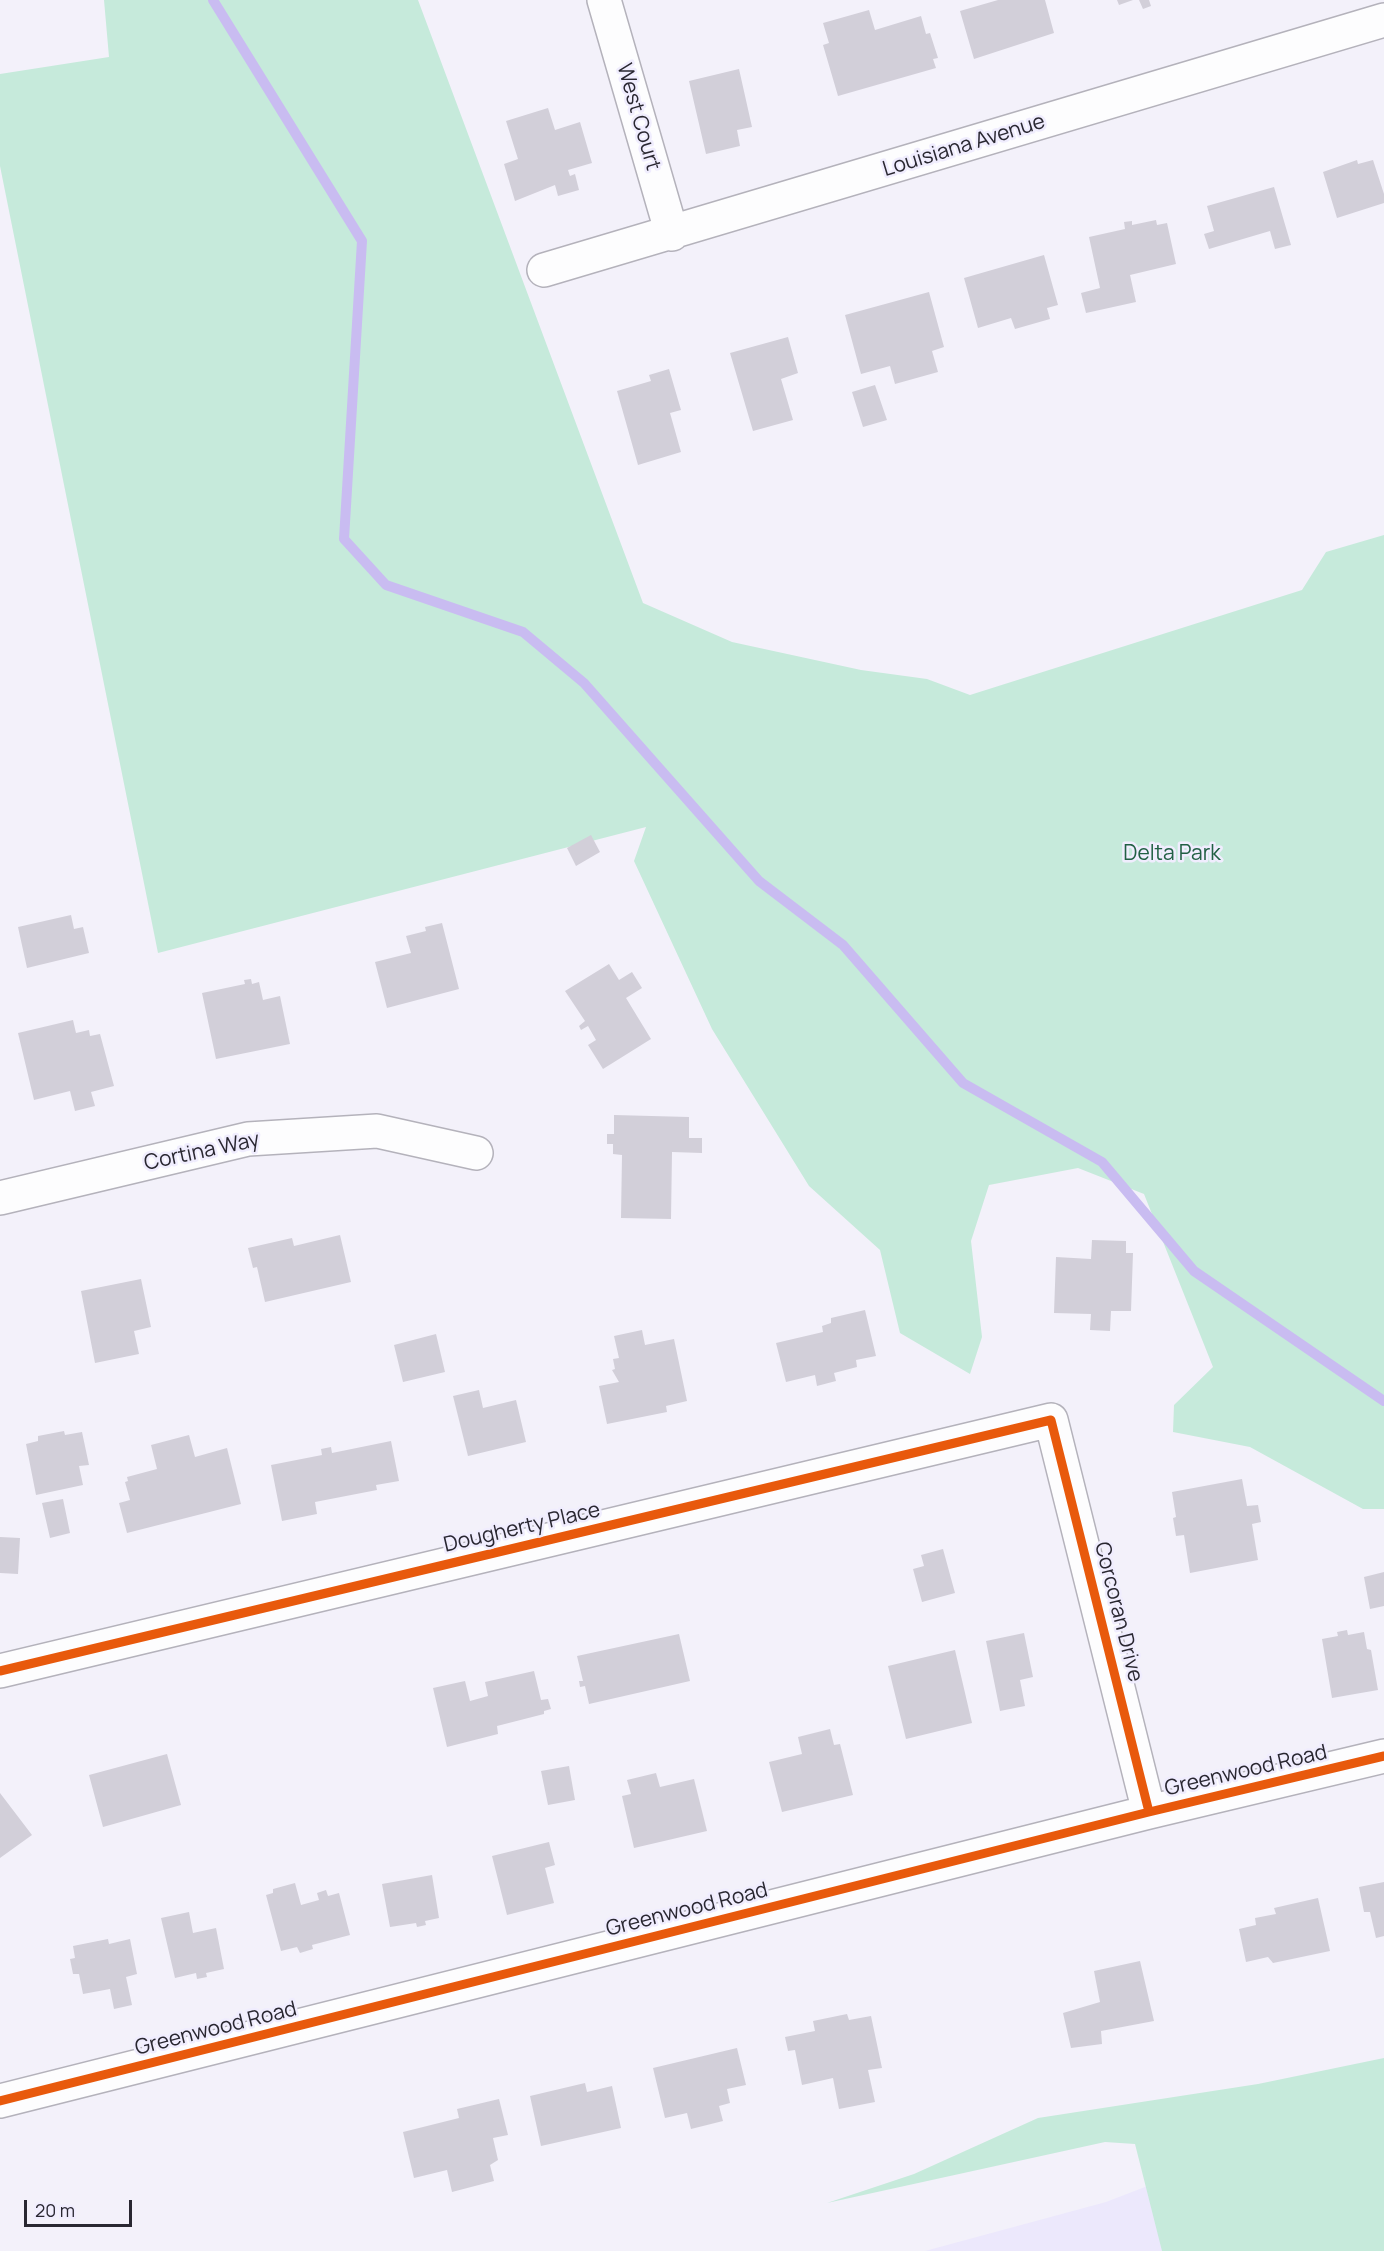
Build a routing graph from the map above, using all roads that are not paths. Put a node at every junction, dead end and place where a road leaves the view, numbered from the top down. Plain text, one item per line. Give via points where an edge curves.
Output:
1 (604, 0) edge
2 (1384, 20) edge
3 (672, 234) junction
4 (544, 270) dead end
5 (476, 1153) dead end
6 (0, 1198) edge
7 (1052, 1420) joint
8 (0, 1671) edge
9 (1384, 1756) edge
10 (1149, 1812) junction
11 (0, 2101) edge

1 - 3 street, West Court
2 - 3 street, Louisiana Avenue
3 - 4 street, Louisiana Avenue
5 - 6 street, Cortina Way via 377,1131 248,1139
7 - 8 street, Dougherty Place
7 - 10 street, Corcoran Drive
9 - 10 street, Greenwood Road
10 - 11 street, Greenwood Road

